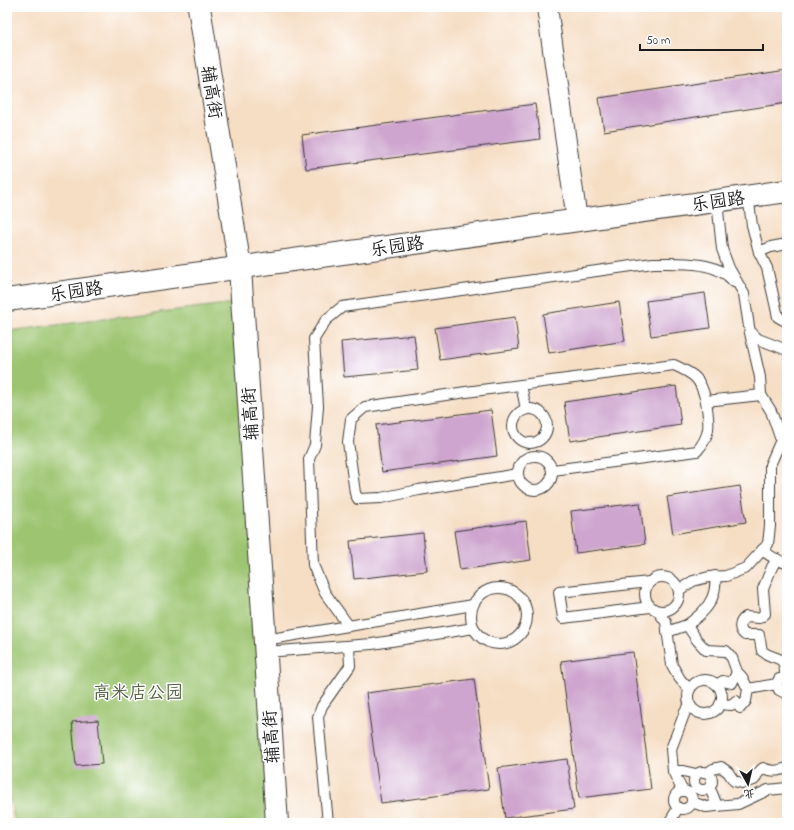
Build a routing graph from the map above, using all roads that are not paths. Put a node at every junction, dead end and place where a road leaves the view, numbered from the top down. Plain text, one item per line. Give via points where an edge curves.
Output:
1 (199, 7) edge
2 (547, 7) edge
3 (787, 191) edge
4 (748, 196) junction
5 (717, 201) junction
6 (577, 220) junction
7 (787, 244) edge
8 (759, 252) junction
9 (240, 268) junction
10 (744, 294) junction
11 (7, 300) edge
12 (787, 322) edge
13 (750, 331) junction
14 (787, 350) edge
15 (521, 385) junction
16 (762, 395) junction
17 (706, 401) junction
18 (526, 409) junction
19 (784, 440) edge
20 (533, 443) junction
21 (534, 456) junction
22 (553, 470) junction
23 (518, 474) junction
24 (762, 550) junction
25 (782, 561) edge
26 (715, 576) junction
27 (649, 582) junction
28 (679, 590) junction
29 (473, 605) junction
30 (654, 609) junction
31 (348, 625) junction
32 (687, 625) junction
33 (474, 628) junction
34 (667, 632) junction
35 (265, 646) junction
36 (349, 646) junction
37 (737, 672) junction
38 (786, 675) edge
39 (777, 684) junction
40 (717, 685) junction
41 (689, 688) junction
42 (748, 689) junction
43 (787, 694) edge
44 (720, 704) junction
45 (690, 705) junction
46 (787, 768) edge
47 (673, 771) junction
48 (708, 773) junction
49 (696, 774) junction
50 (709, 788) junction
51 (787, 788) edge
52 (682, 790) junction
53 (692, 802) junction
54 (717, 806) junction
55 (678, 808) junction
56 (277, 823) edge
57 (328, 823) edge
58 (669, 823) edge

1 - 9 street, 辅高街
2 - 6 street
3 - 4 street, 乐园路
4 - 5 street, 乐园路
4 - 8 lane
5 - 6 street, 乐园路
5 - 10 lane via 722,250
6 - 9 street, 乐园路
7 - 8 lane
8 - 12 lane via 768,268 778,317
9 - 11 street, 乐园路
9 - 35 street, 辅高街
10 - 13 lane
10 - 31 lane via 729,276 715,269 690,262 653,263 342,307 326,320 314,339 318,406 315,445 309,459 313,565 325,592
13 - 14 lane via 758,339
13 - 16 lane
15 - 17 lane via 674,365 690,372 702,385
15 - 18 lane
15 - 23 lane via 364,407 351,419 348,442 355,493 358,498 381,498
16 - 17 lane
16 - 19 lane
17 - 22 lane via 709,430 704,444 697,451
18 - 20 lane via 516,415 512,426 521,441
18 - 20 lane via 542,413 547,423 548,428 543,438
19 - 24 lane via 770,465 770,526 768,544
20 - 21 lane
21 - 22 lane via 543,457
21 - 23 lane via 522,463
22 - 23 lane via 548,485 538,490 522,485
24 - 25 lane
24 - 26 lane via 746,568 726,576
25 - 38 lane via 772,567 764,589 765,614 759,618 746,617 740,625 745,635 760,635 762,651 783,662
26 - 28 lane via 693,581
26 - 32 lane via 715,593 699,616
27 - 28 lane via 663,576 673,581
27 - 30 lane via 645,589 645,600
27 - 30 lane via 559,592 563,618
28 - 30 lane via 674,606 664,611
29 - 31 lane
29 - 33 lane via 471,623
29 - 33 lane via 484,592 502,587 518,594 528,611 528,621 524,630 518,638 509,643 489,643 481,638
30 - 34 lane via 666,622
31 - 35 lane
32 - 34 lane
32 - 37 lane via 706,650 726,650
33 - 36 lane
34 - 41 lane via 672,665
35 - 36 lane
35 - 56 street, 辅高街
36 - 57 lane via 350,666 322,706 318,716
37 - 40 lane via 732,683 723,681
37 - 42 lane
38 - 39 lane via 779,678
39 - 42 lane
39 - 43 lane via 779,690
40 - 41 lane via 706,679 695,682
40 - 44 lane via 722,693
41 - 45 lane via 687,697
42 - 44 lane via 746,702 740,708 736,701 731,704
44 - 45 lane via 717,709 707,714 696,712
45 - 47 lane via 671,749
46 - 48 lane via 778,771 763,768 754,780 742,783 734,781 721,767
47 - 49 lane via 683,770
47 - 52 lane
48 - 49 lane
48 - 50 lane via 712,780
49 - 50 lane via 695,786 701,790
50 - 54 lane
51 - 54 lane via 768,790 738,804
52 - 53 lane via 690,794
52 - 55 lane via 674,799
53 - 54 lane via 706,807
53 - 55 lane via 686,809
55 - 58 lane

